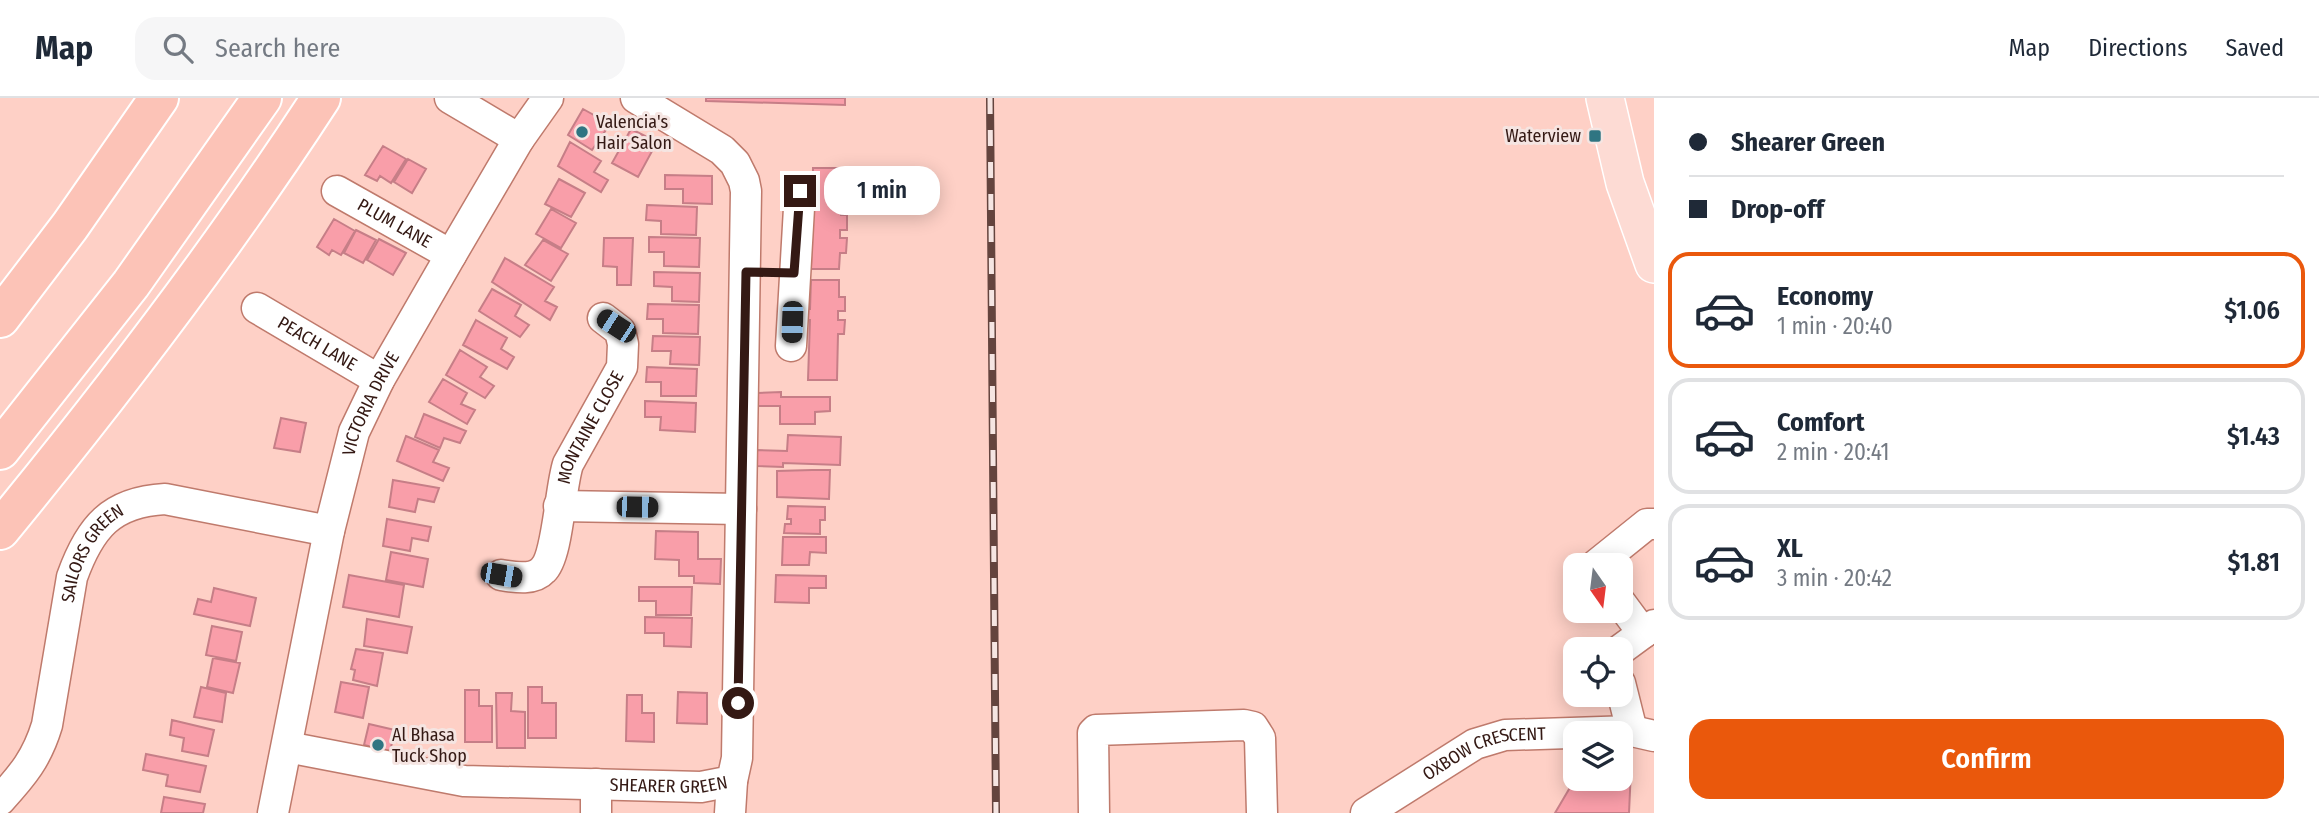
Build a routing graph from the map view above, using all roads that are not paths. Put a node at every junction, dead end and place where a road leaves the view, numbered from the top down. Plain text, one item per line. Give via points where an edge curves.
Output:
1 (159, 98) edge
2 (262, 98) edge
3 (321, 98) edge
4 (450, 98) edge
5 (548, 98) edge
6 (636, 98) edge
7 (1605, 98) edge
8 (519, 139) junction
9 (337, 191) dead end
10 (800, 191) dead end
11 (1646, 216) edge
12 (451, 255) junction
13 (1653, 258) edge
14 (746, 272) junction
15 (794, 273) junction
16 (257, 308) dead end
17 (0, 318) edge
18 (603, 318) dead end
19 (791, 346) dead end
20 (379, 380) junction
21 (0, 450) edge
22 (559, 506) junction
23 (741, 509) junction
24 (1654, 524) edge
25 (0, 530) edge
26 (329, 531) junction
27 (1611, 553) edge
28 (501, 575) dead end
29 (1631, 707) edge
30 (1643, 733) edge
31 (287, 747) junction
32 (596, 798) edge
33 (731, 799) edge
34 (0, 800) edge
35 (273, 813) edge
36 (1094, 813) edge
37 (1262, 813) edge
38 (1366, 813) edge

1 - 17 highway
2 - 21 highway via 131,284
3 - 25 highway via 153,338
4 - 8 street
5 - 8 street, VICTORIA DRIVE
6 - 14 street, SHEARER GREEN via 722,150 735,163 746,191
7 - 11 main road via 1625,183
8 - 12 street, VICTORIA DRIVE
9 - 12 street, PLUM LANE
10 - 15 street
11 - 13 main road
12 - 20 street, VICTORIA DRIVE
14 - 15 street
14 - 23 street, SHEARER GREEN
15 - 19 street
16 - 20 street, PEACH LANE
18 - 22 street, MONTAINE CLOSE via 620,331 622,367 572,454
20 - 26 street, VICTORIA DRIVE via 349,447
22 - 23 street, MONTAINE CLOSE
22 - 28 street, MONTAINE CLOSE via 551,557 543,571 517,578
23 - 33 street, SHEARER GREEN via 737,758
24 - 27 street via 1647,524
26 - 31 street, VICTORIA DRIVE
26 - 34 street, SAILORS GREEN via 165,499 142,500 106,519 80,554 72,577 41,746
29 - 30 street
30 - 38 street, OXBOW CRESCENT via 1489,738
31 - 32 street, SHEARER GREEN via 464,780
31 - 35 street, VICTORIA DRIVE
32 - 33 street, SHEARER GREEN via 701,787
36 - 37 street via 1096,730 1244,725 1258,731 1260,738

